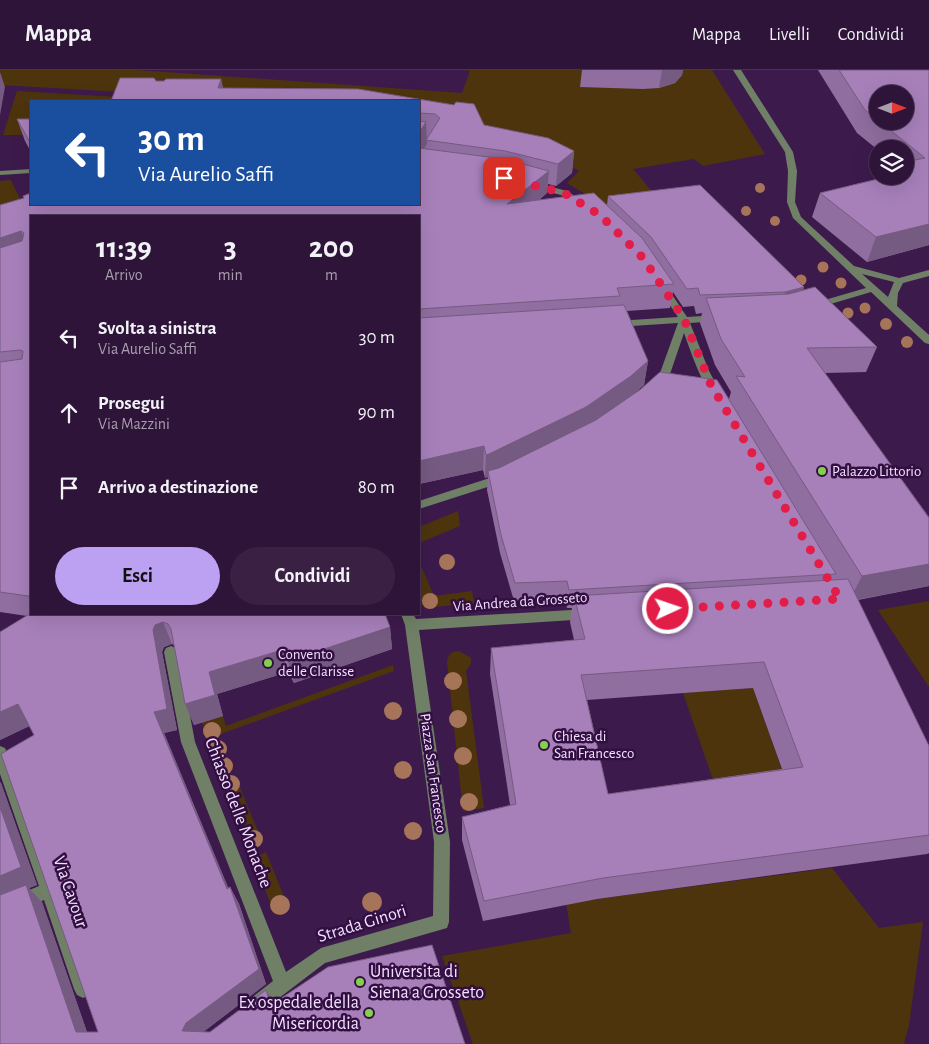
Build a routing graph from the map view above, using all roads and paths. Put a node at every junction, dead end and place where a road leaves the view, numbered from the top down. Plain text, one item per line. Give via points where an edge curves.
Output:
1 (737, 70) edge
2 (420, 139) edge
3 (422, 166) edge
4 (30, 171) edge
5 (0, 173) edge
6 (521, 182) edge
7 (592, 210) edge
8 (848, 267) junction
9 (929, 273) edge
10 (658, 281) edge
11 (899, 281) junction
12 (872, 288) junction
13 (892, 307) junction
14 (799, 310) edge
15 (727, 317) edge
16 (684, 319) junction
17 (608, 325) edge
18 (929, 341) edge
19 (646, 392) edge
20 (721, 402) edge
21 (510, 474) edge
22 (420, 505) edge
23 (603, 613) edge
24 (410, 619) edge
25 (170, 652) edge
26 (0, 753) edge
27 (48, 890) junction
28 (0, 910) edge
29 (440, 922) joint
30 (284, 985) junction
31 (90, 1008) edge
32 (244, 1014) edge

1 - 8 street via 790,155 790,208
2 - 3 street via 435,140
4 - 5 street
6 - 7 street via 564,193
8 - 11 street
8 - 12 street
9 - 11 street
10 - 16 street
11 - 13 street via 893,293
12 - 13 street
12 - 14 street
13 - 18 street
15 - 16 street
16 - 17 street
16 - 19 street via 665,374
16 - 20 street via 704,371
21 - 22 street
23 - 24 street, Via Andrea da Grosseto
24 - 29 street, Piazza San Francesco via 442,842
25 - 30 street, Chiasso delle Monache via 188,742
26 - 27 street, Via Cavour
27 - 28 street
27 - 31 street, Via Cavour
29 - 30 street, Strada Ginori via 321,956
30 - 32 street, Strada Ginori

